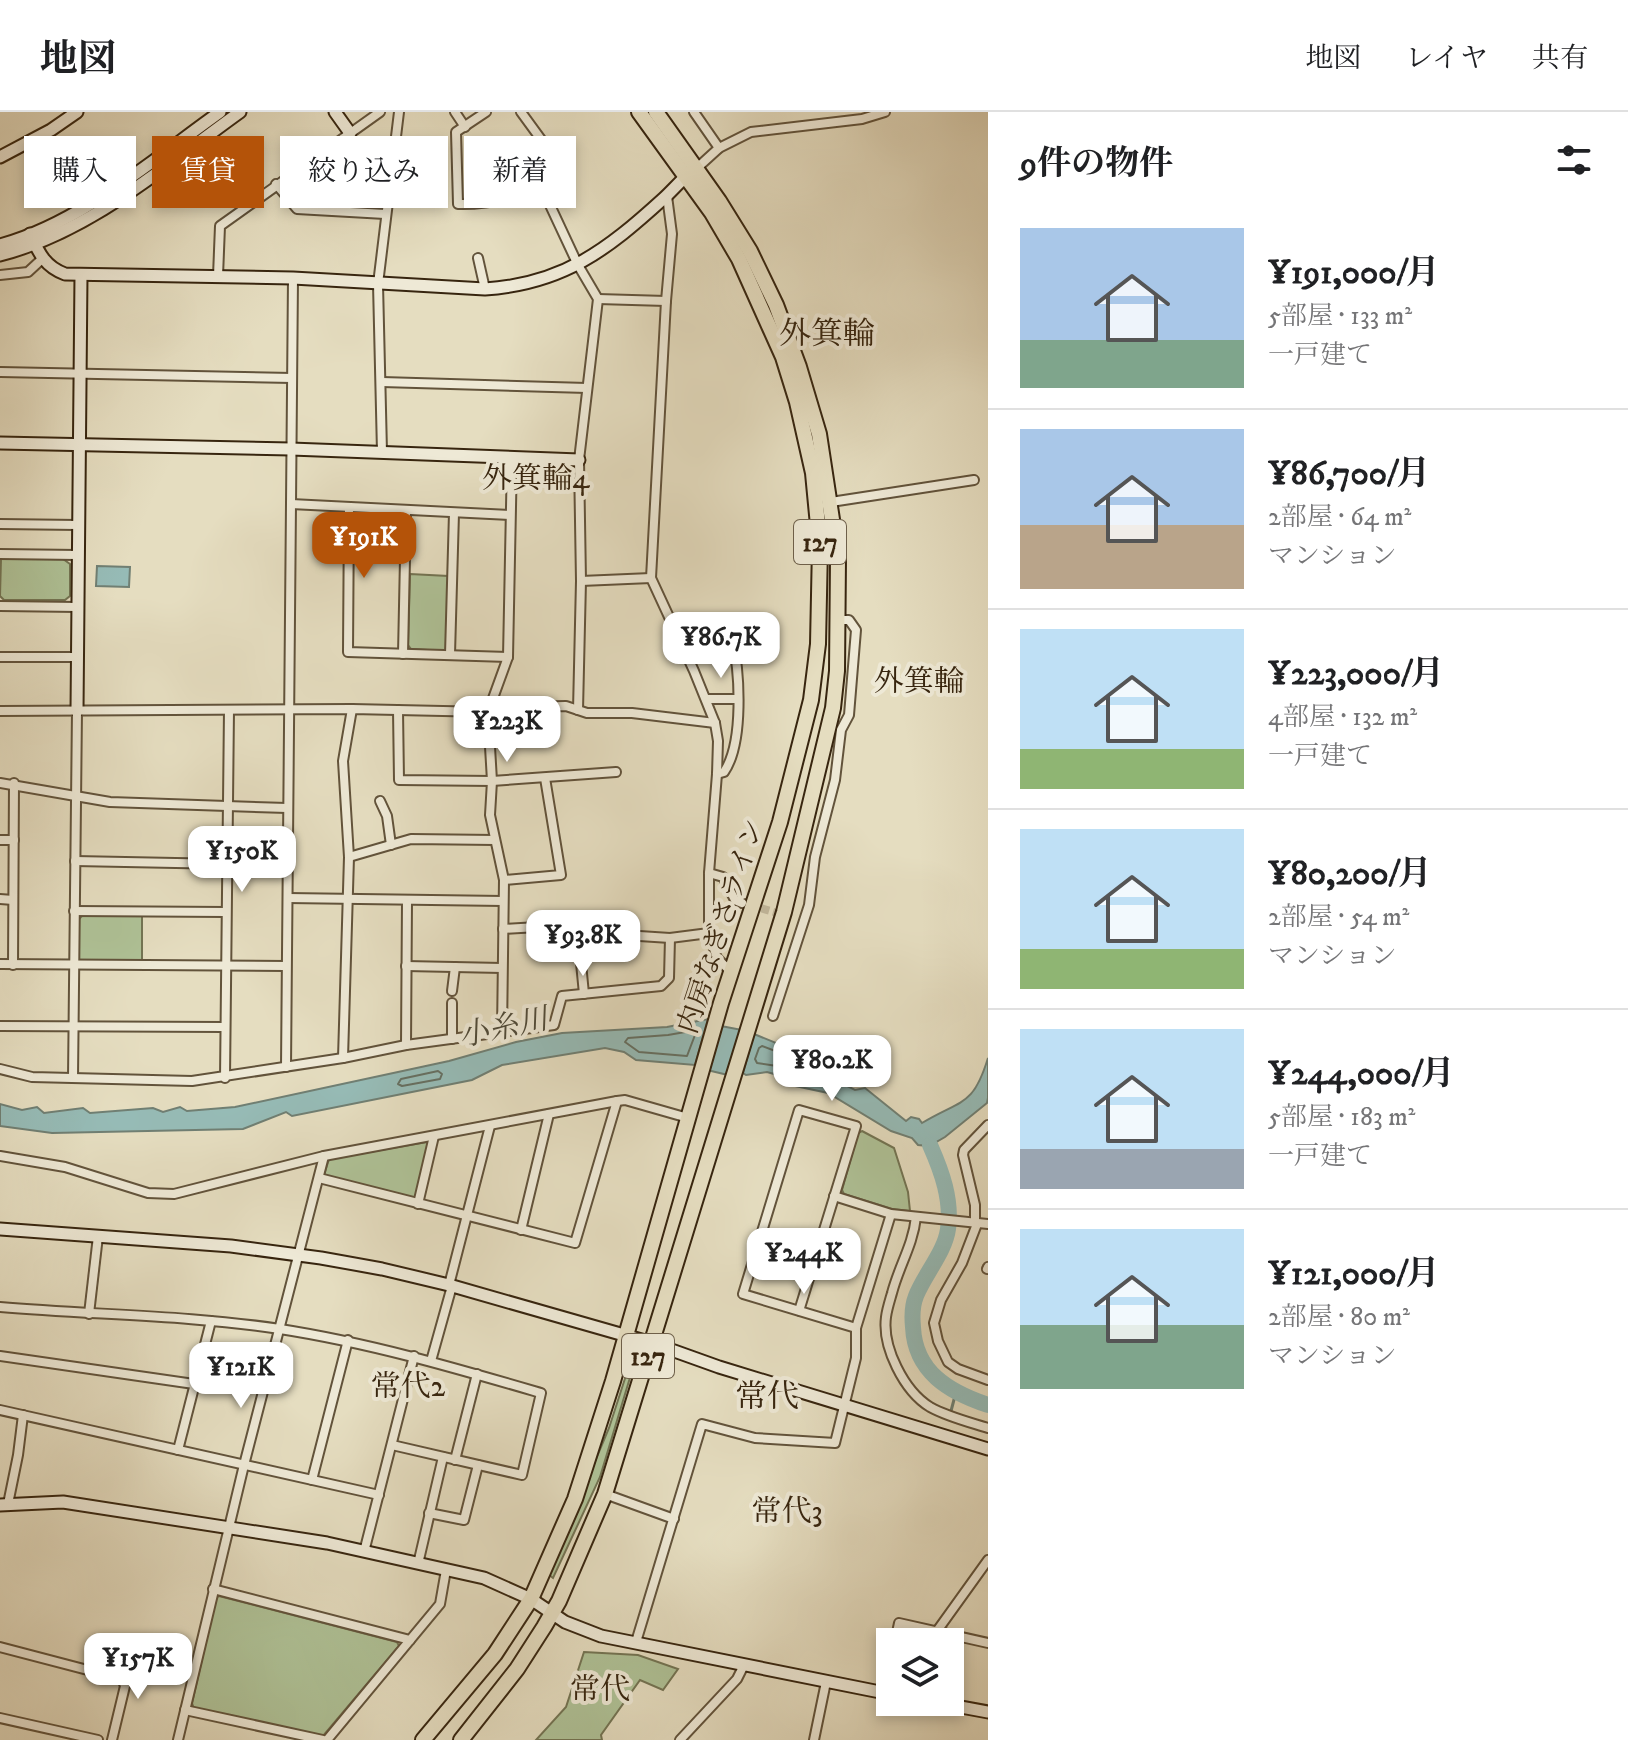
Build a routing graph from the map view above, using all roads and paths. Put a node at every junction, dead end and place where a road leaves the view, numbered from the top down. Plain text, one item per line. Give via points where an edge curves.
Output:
1 (77, 112) edge
2 (220, 112) edge
3 (240, 112) edge
4 (335, 112) edge
5 (380, 112) edge
6 (399, 112) edge
7 (455, 112) edge
8 (486, 112) edge
9 (521, 112) edge
10 (639, 112) edge
11 (656, 112) edge
12 (694, 112) edge
13 (885, 112) edge
14 (465, 127) junction
15 (350, 133) junction
16 (396, 136) edge
17 (539, 136) edge
18 (719, 148) junction
19 (0, 157) edge
20 (691, 172) junction
21 (276, 184) junction
22 (667, 196) junction
23 (464, 204) edge
24 (386, 208) edge
25 (551, 208) edge
26 (385, 214) junction
27 (32, 239) junction
28 (0, 245) edge
29 (0, 255) edge
30 (478, 258) dead end
31 (42, 259) junction
32 (578, 265) junction
33 (0, 275) edge
34 (81, 275) junction
35 (218, 276) junction
36 (293, 278) junction
37 (378, 284) junction
38 (485, 289) junction
39 (598, 299) junction
40 (666, 301) junction
41 (0, 372) edge
42 (80, 373) junction
43 (292, 378) junction
44 (382, 382) junction
45 (587, 388) junction
46 (0, 443) edge
47 (79, 444) junction
48 (291, 449) junction
49 (382, 452) junction
50 (512, 457) junction
51 (579, 460) junction
52 (974, 480) dead end
53 (831, 502) junction
54 (291, 504) junction
55 (349, 507) junction
56 (406, 510) junction
57 (454, 513) junction
58 (510, 515) junction
59 (0, 524) edge
60 (78, 525) junction
61 (0, 554) edge
62 (78, 555) junction
63 (651, 578) junction
64 (581, 581) junction
65 (0, 606) edge
66 (78, 607) junction
67 (837, 620) junction
68 (673, 624) junction
69 (403, 654) junction
70 (450, 654) junction
71 (0, 657) edge
72 (77, 657) junction
73 (508, 657) junction
74 (706, 699) junction
75 (738, 699) junction
76 (352, 709) junction
77 (77, 710) junction
78 (229, 710) junction
79 (289, 710) junction
80 (398, 710) junction
81 (578, 710) junction
82 (0, 711) edge
83 (488, 712) junction
84 (715, 723) junction
85 (616, 772) dead end
86 (717, 774) junction
87 (545, 778) junction
88 (492, 781) junction
89 (0, 783) edge
90 (14, 783) junction
91 (76, 796) junction
92 (380, 801) dead end
93 (227, 806) junction
94 (287, 808) junction
95 (805, 830) junction
96 (821, 834) junction
97 (0, 840) edge
98 (14, 840) junction
99 (495, 840) junction
100 (391, 845) junction
101 (349, 857) junction
102 (75, 861) junction
103 (226, 864) junction
104 (709, 873) junction
105 (504, 880) junction
106 (288, 898) junction
107 (0, 899) edge
108 (13, 900) junction
109 (347, 900) junction
110 (407, 901) junction
111 (503, 901) junction
112 (742, 903) tunnel mouth
113 (74, 911) junction
114 (226, 912) junction
115 (791, 917) tunnel mouth
116 (803, 921) junction
117 (538, 927) dead end
118 (503, 929) junction
119 (709, 933) junction
120 (670, 938) junction
121 (0, 964) edge
122 (13, 965) junction
123 (74, 965) junction
124 (225, 965) junction
125 (286, 966) junction
126 (406, 966) junction
127 (455, 967) junction
128 (502, 968) junction
129 (731, 972) junction
130 (452, 991) dead end
131 (584, 994) junction
132 (452, 1003) dead end
133 (773, 1016) dead end
134 (73, 1025) junction
135 (0, 1026) edge
136 (225, 1027) junction
137 (502, 1032) junction
138 (452, 1039) junction
139 (406, 1045) junction
140 (343, 1058) junction
141 (286, 1067) junction
142 (0, 1069) edge
143 (73, 1078) junction
144 (225, 1078) junction
145 (617, 1101) junction
146 (549, 1114) junction
147 (688, 1118) junction
148 (988, 1125) edge
149 (490, 1126) junction
150 (434, 1136) junction
151 (0, 1156) edge
152 (324, 1156) junction
153 (319, 1178) junction
154 (834, 1196) junction
155 (418, 1204) junction
156 (891, 1214) junction
157 (468, 1216) junction
158 (920, 1217) junction
159 (973, 1223) junction
160 (988, 1224) edge
161 (0, 1229) edge
162 (521, 1230) junction
163 (98, 1236) junction
164 (297, 1255) junction
165 (450, 1285) junction
166 (0, 1307) edge
167 (799, 1311) junction
168 (89, 1314) junction
169 (211, 1321) junction
170 (856, 1328) junction
171 (278, 1329) junction
172 (624, 1336) junction
173 (348, 1340) junction
174 (652, 1343) junction
175 (0, 1356) edge
176 (414, 1356) junction
177 (431, 1361) junction
178 (477, 1374) junction
179 (988, 1380) edge
180 (194, 1384) junction
181 (846, 1405) junction
182 (0, 1410) edge
183 (23, 1415) junction
184 (988, 1428) edge
185 (392, 1445) junction
186 (988, 1449) edge
187 (178, 1450) junction
188 (443, 1457) junction
189 (455, 1460) junction
190 (244, 1465) junction
191 (478, 1465) junction
192 (312, 1480) junction
193 (605, 1494) junction
194 (379, 1495) junction
195 (4, 1505) edge
196 (429, 1513) junction
197 (674, 1519) junction
198 (228, 1528) junction
199 (364, 1552) junction
200 (988, 1560) edge
201 (418, 1564) junction
202 (446, 1570) junction
203 (213, 1589) junction
204 (531, 1599) junction
205 (552, 1613) junction
206 (898, 1628) edge
207 (923, 1628) edge
208 (939, 1628) edge
209 (964, 1637) edge
210 (410, 1640) junction
211 (636, 1642) junction
212 (988, 1643) edge
213 (0, 1647) edge
214 (744, 1665) junction
215 (826, 1682) junction
216 (876, 1692) edge
217 (964, 1708) edge
218 (185, 1710) junction
219 (988, 1712) edge
220 (0, 1718) edge
221 (98, 1740) edge
222 (112, 1740) edge
223 (178, 1740) edge
224 (325, 1740) edge
225 (423, 1740) edge
226 (461, 1740) edge
227 (680, 1740) edge
228 (814, 1740) edge

1 - 19 street
2 - 27 street
3 - 27 street via 128,193 71,226
4 - 15 street
5 - 15 street
6 - 16 street
7 - 14 street
8 - 14 street
9 - 17 street
10 - 20 highway, 内房なぎさライン / 127
11 - 20 highway, 内房なぎさライン / 127
12 - 18 street
13 - 18 street via 751,132
14 - 23 street via 456,132 458,204
15 - 21 street
18 - 20 street
20 - 22 street
20 - 53 highway, 内房なぎさライン / 127 via 750,251 776,305 819,434
20 - 129 highway, 内房なぎさライン / 127 via 739,259 783,357 807,440 820,546 811,700 780,822
21 - 26 street via 297,209
21 - 35 street via 220,226
22 - 32 street
22 - 40 street via 672,234
24 - 26 street
25 - 32 street
26 - 37 street
27 - 28 street
27 - 29 street
27 - 31 street
30 - 38 street
31 - 33 street via 28,272
31 - 34 street via 53,270
32 - 38 street via 544,280
32 - 39 street
34 - 35 street
34 - 42 street
35 - 36 street
36 - 37 street
36 - 43 street
37 - 38 street
37 - 44 street
39 - 40 street
39 - 45 street
40 - 63 street
41 - 42 street
42 - 43 street
42 - 47 street
43 - 48 street
44 - 45 street
44 - 49 street
45 - 51 street
46 - 47 street
47 - 48 street
47 - 60 street
48 - 49 street
48 - 54 street
49 - 50 street
50 - 51 street
50 - 58 street
51 - 64 street
52 - 53 street
53 - 67 highway, 内房なぎさライン / 127 via 838,559
54 - 55 street
54 - 79 street
55 - 56 street
55 - 69 street via 348,652
56 - 57 street
56 - 69 street
57 - 58 street
57 - 70 street
58 - 73 street
59 - 60 street
60 - 62 street
61 - 62 street
62 - 66 street
63 - 64 street
63 - 68 street
64 - 81 street
65 - 66 street
66 - 72 street
67 - 95 highway, 内房なぎさライン / 127 via 833,708
67 - 96 street via 849,620 856,630 849,715 841,730
68 - 74 street
68 - 75 street via 730,633
69 - 70 street
70 - 73 street
71 - 72 street
72 - 77 street
73 - 83 street
74 - 75 street
74 - 84 street
75 - 86 street via 732,760
76 - 79 street
76 - 80 street
76 - 101 street via 343,761
77 - 78 street
77 - 82 street
77 - 91 street
78 - 79 street
78 - 93 street
79 - 94 street
80 - 83 street
80 - 88 street via 399,780
81 - 83 street via 535,706
81 - 84 street
83 - 88 street
84 - 86 street
85 - 87 street
86 - 104 street
87 - 88 street
87 - 105 street via 561,875
88 - 99 street
89 - 90 street
90 - 91 street
90 - 98 street
91 - 93 street
91 - 102 street
92 - 100 street
93 - 94 street
93 - 103 street
94 - 106 street
95 - 96 street
95 - 174 highway, 内房なぎさライン / 127
96 - 116 street
97 - 98 street
98 - 108 street
99 - 100 street via 411,839
99 - 105 street
100 - 101 street
101 - 109 street
102 - 103 street
102 - 113 street
103 - 114 street
104 - 112 street via 723,877
104 - 119 street
105 - 111 street
106 - 109 street
106 - 125 street
107 - 108 street
108 - 122 street
109 - 110 street
109 - 140 street
110 - 111 street
110 - 126 street
111 - 118 street
113 - 114 street
113 - 123 street
114 - 124 street
115 - 116 street
116 - 133 street
117 - 118 street
118 - 128 street
119 - 120 street
119 - 129 street via 717,958
120 - 131 street via 667,983
120 - 131 street via 578,932
121 - 122 street
122 - 123 street
123 - 124 street
123 - 134 street
124 - 125 street
124 - 136 street
125 - 141 street
126 - 127 street
126 - 139 street
127 - 128 street
127 - 130 street
128 - 137 street
129 - 147 highway, 内房なぎさライン / 127
131 - 137 street via 562,996 554,1025
132 - 138 street
134 - 135 street
134 - 136 street
134 - 143 street
136 - 144 street
137 - 138 street
138 - 139 street
139 - 140 street
140 - 141 street
141 - 144 street
142 - 143 street via 32,1077
143 - 144 street
145 - 146 street
145 - 147 street
145 - 162 street via 575,1243
146 - 149 street
146 - 162 street
147 - 172 highway, 内房なぎさライン / 127
148 - 159 street via 963,1155 975,1205
149 - 150 street
149 - 157 street
150 - 152 street
150 - 155 street
151 - 152 street via 65,1167 148,1193 174,1194
152 - 153 street
153 - 155 street
153 - 164 street
154 - 156 street
154 - 167 street
154 - 167 street via 856,1126 799,1110 743,1294
155 - 157 street
156 - 158 street
156 - 170 street
157 - 162 street
157 - 165 street
158 - 159 street
158 - 184 street via 886,1316 893,1355 919,1399
159 - 160 street
159 - 179 street via 962,1263 934,1323 948,1362
161 - 163 street
163 - 164 street
163 - 168 street
164 - 165 street
164 - 171 street
165 - 172 street
165 - 177 street
166 - 168 street
167 - 170 street
168 - 169 street
169 - 171 street
169 - 180 street
170 - 181 street
171 - 173 street
171 - 190 street
172 - 174 street
172 - 204 highway, 内房なぎさライン / 127 via 575,1499
173 - 176 street
173 - 192 street
174 - 181 street
174 - 193 highway, 内房なぎさライン / 127
175 - 180 street
176 - 177 street
176 - 185 street
177 - 178 street
178 - 189 street
178 - 191 street via 541,1393 522,1475
180 - 187 street
181 - 186 street
181 - 197 street via 835,1443 755,1438 702,1424
182 - 183 street
183 - 187 street
183 - 195 street
185 - 188 street
185 - 194 street
187 - 190 street
188 - 189 street
188 - 196 street
189 - 191 street
190 - 192 street
190 - 198 street
191 - 196 street via 464,1520
192 - 194 street
193 - 197 street
193 - 205 highway, 内房なぎさライン / 127
194 - 199 street
195 - 198 street via 63,1502
196 - 201 street
197 - 211 street
198 - 199 street
198 - 203 street
199 - 201 street
200 - 208 street
201 - 202 street
202 - 204 street via 484,1578
202 - 210 street via 440,1604
203 - 210 street
203 - 218 street
204 - 205 street
204 - 225 highway, 内房なぎさライン / 127 via 495,1654
205 - 211 street via 601,1636
205 - 226 highway, 内房なぎさライン / 127 via 517,1669
206 - 207 street via 899,1623
209 - 212 street
210 - 224 street
211 - 214 street
213 - 222 street via 122,1679 125,1686
214 - 215 street
214 - 227 street
215 - 216 street
215 - 228 street
217 - 219 street
218 - 223 street
218 - 224 street
220 - 221 street

